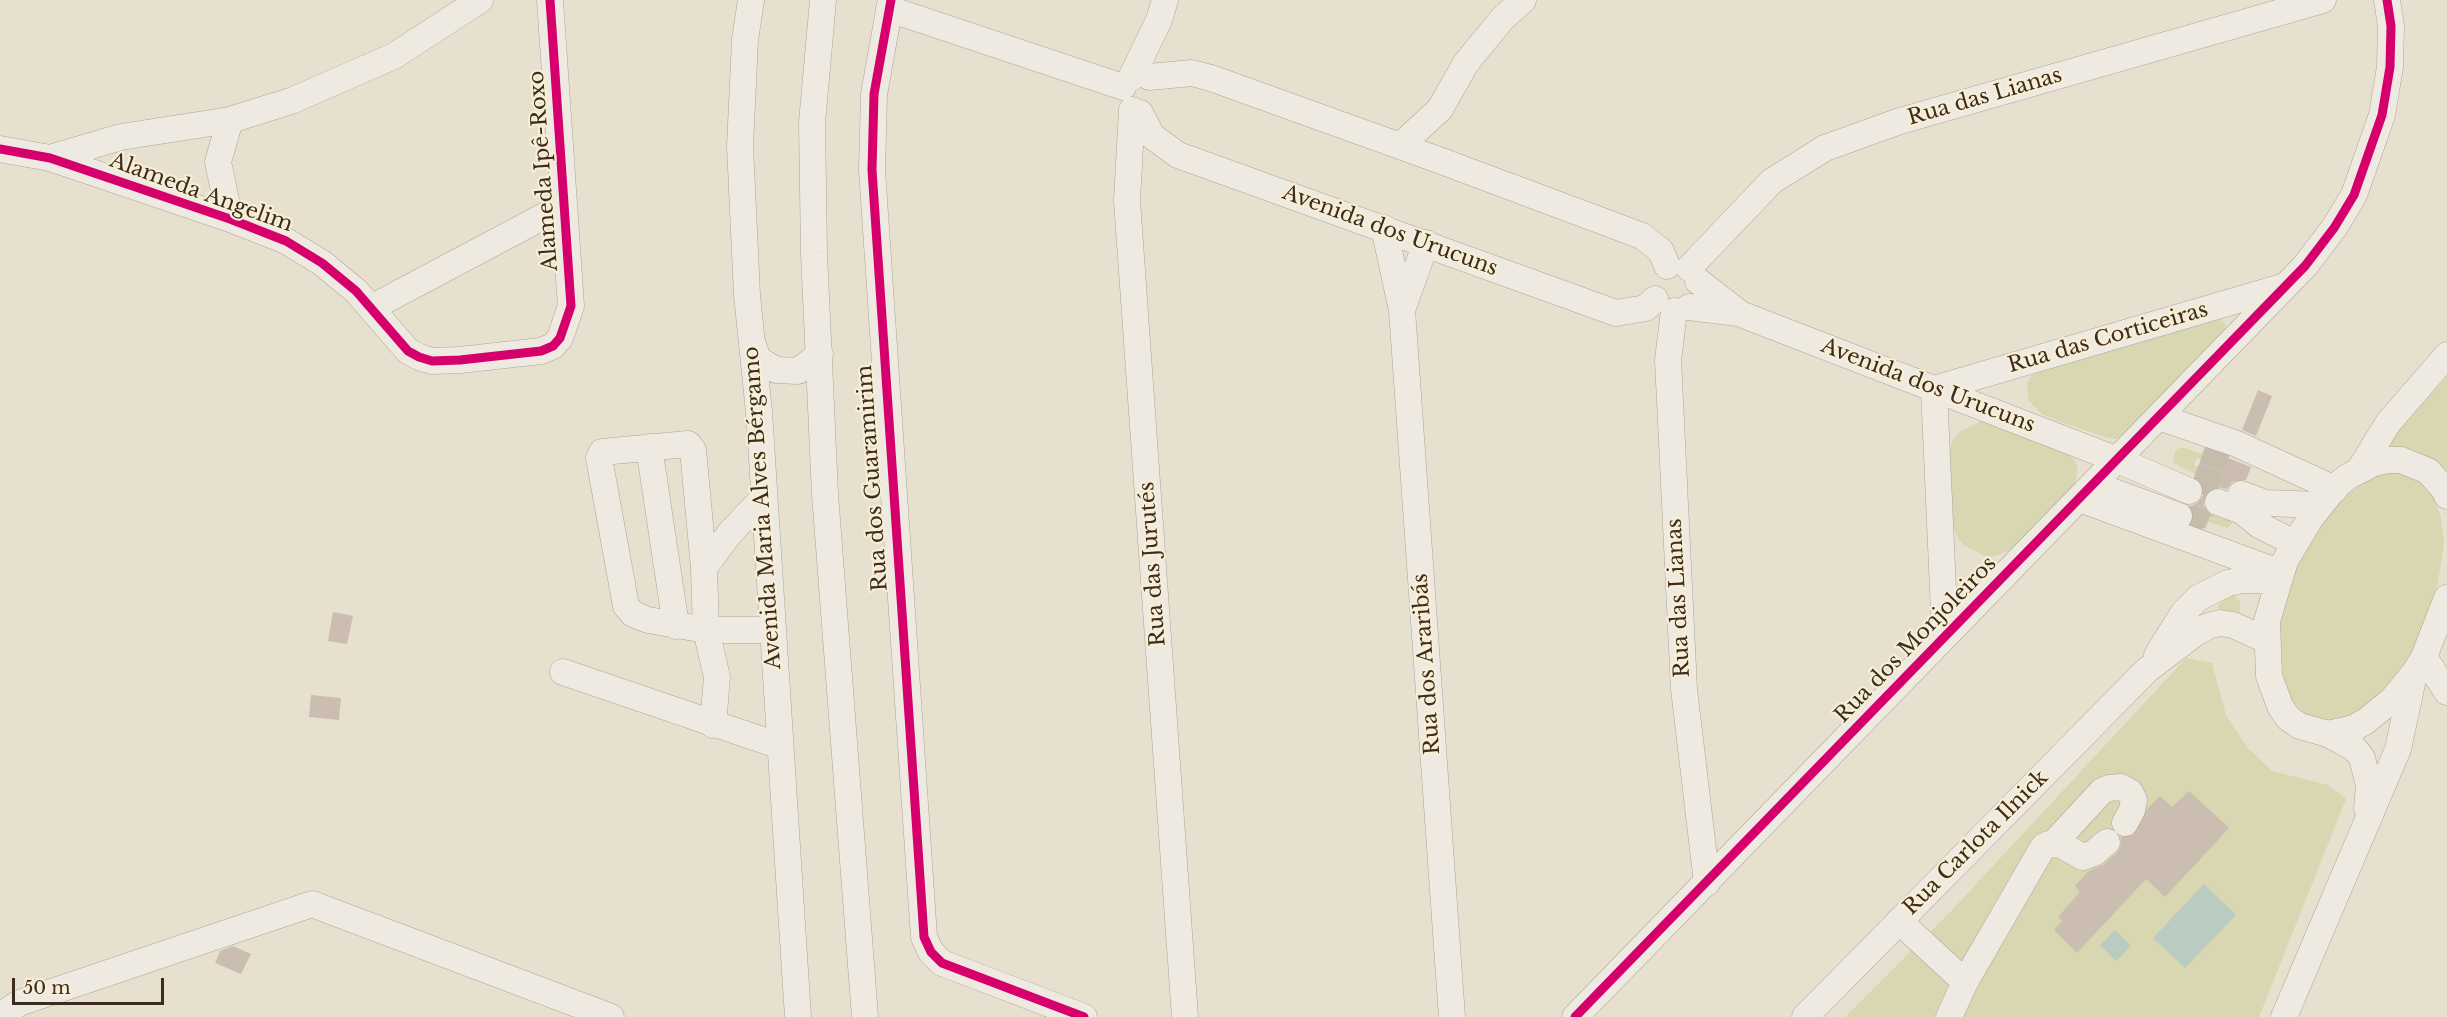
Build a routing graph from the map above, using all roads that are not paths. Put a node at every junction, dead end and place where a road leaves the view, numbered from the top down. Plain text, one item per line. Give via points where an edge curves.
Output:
1 (480, 0) edge
2 (550, 0) edge
3 (751, 0) edge
4 (823, 0) edge
5 (1165, 0) edge
6 (1523, 0) edge
7 (2323, 0) edge
8 (2388, 0) edge
9 (890, 4) edge
10 (1135, 93) junction
11 (1440, 109) junction
12 (230, 120) junction
13 (1400, 146) junction
14 (0, 149) edge
15 (50, 158) junction
16 (1436, 159) junction
17 (563, 206) junction
18 (230, 219) junction
19 (1384, 228) junction
20 (1426, 243) junction
21 (1685, 272) junction
22 (2282, 287) junction
23 (1673, 306) junction
24 (371, 308) junction
25 (1402, 310) junction
26 (1738, 313) junction
27 (560, 338) joint
28 (750, 339) junction
29 (820, 354) junction
30 (2447, 355) edge
31 (2188, 387) junction
32 (1934, 389) junction
33 (2139, 438) junction
34 (2208, 442) junction
35 (649, 447) junction
36 (2239, 463) tunnel mouth
37 (2360, 469) junction
38 (2191, 484) tunnel mouth
39 (2087, 492) junction
40 (2331, 493) junction
41 (764, 496) junction
42 (2447, 496) edge
43 (2179, 516) tunnel mouth
44 (2201, 534) junction
45 (2284, 565) junction
46 (704, 568) junction
47 (2212, 590) junction
48 (2447, 598) edge
49 (676, 626) junction
50 (706, 630) junction
51 (773, 630) junction
52 (1945, 634) junction
53 (2266, 640) junction
54 (2419, 664) junction
55 (2147, 670) junction
56 (563, 672) dead end
57 (2447, 693) edge
58 (713, 725) junction
59 (2328, 734) junction
60 (780, 747) junction
61 (2125, 823) dead end
62 (2364, 825) junction
63 (2107, 842) dead end
64 (2053, 844) junction
65 (1707, 883) junction
66 (1899, 921) junction
67 (1965, 982) junction
68 (0, 1016) edge
69 (611, 1017) edge
70 (798, 1017) edge
71 (865, 1017) edge
72 (1084, 1017) edge
73 (1185, 1017) edge
74 (1452, 1017) edge
75 (1575, 1017) edge
76 (1805, 1017) edge
77 (1949, 1017) edge
78 (2284, 1017) edge

1 - 12 street via 394,56 291,100
2 - 17 street, Alameda Ipê-Roxo
3 - 28 street, Avenida Maria Alves Bérgamo via 740,146
4 - 29 street via 813,123
5 - 10 street, Rua das Jurutés
6 - 11 street via 1466,63
7 - 21 street, Rua das Lianas via 1900,121 1825,148 1772,181
8 - 22 street, Rua dos Monjoleiros via 2390,67 2382,115 2367,164 2334,228 2305,266
9 - 10 street, Avenida dos Urucuns
9 - 72 street, Rua dos Guaramirim via 874,94 872,170 924,937 942,963
10 - 13 street, Avenida dos Urucuns via 1192,73
10 - 19 street, Avenida dos Urucuns via 1152,136 1172,152
10 - 73 street, Rua das Jurutés via 1127,201
11 - 13 street
11 - 16 street
12 - 15 street via 121,136
12 - 18 street via 218,162
13 - 16 street, Avenida dos Urucuns
14 - 15 street, Alameda Angelim
15 - 18 street, Alameda Angelim
16 - 21 street, Avenida dos Urucuns via 1642,236
17 - 24 street
17 - 27 street, Alameda Ipê-Roxo via 571,306
18 - 24 street, Alameda Angelim via 303,251 340,277
19 - 20 street, Avenida dos Urucuns
19 - 25 street, Rua dos Araribás
20 - 23 street, Avenida dos Urucuns via 1616,313
20 - 25 street, Rua dos Araribás
21 - 23 street via 1698,295
21 - 23 street via 1656,276 1653,291
21 - 26 street, Avenida dos Urucuns
22 - 31 street, Rua dos Monjoleiros
22 - 32 street, Rua das Corticeiras
23 - 26 street, Avenida dos Urucuns
23 - 65 street, Rua das Lianas via 1668,360 1684,689
24 - 27 street, Alameda Angelim via 408,351 432,361 528,355 553,346
25 - 74 street, Rua dos Araribás
26 - 32 street, Avenida dos Urucuns
28 - 29 street via 758,359 776,370 798,371
28 - 41 street, Avenida Maria Alves Bérgamo
29 - 71 street via 825,494
30 - 37 street via 2388,423
31 - 33 street, Rua dos Monjoleiros
31 - 34 street via 2194,418
32 - 33 street, Avenida dos Urucuns
32 - 52 street
33 - 34 street
33 - 38 street
33 - 39 street, Rua dos Monjoleiros
34 - 40 street
35 - 46 street via 688,444 693,450
35 - 49 street
35 - 49 street via 602,452 599,458 626,606 633,614
36 - 40 street
37 - 40 street
37 - 42 street via 2388,460 2412,463 2437,479
39 - 43 street
39 - 44 street
39 - 52 street, Rua dos Monjoleiros
40 - 45 street
40 - 45 street via 2265,503 2227,493 2259,525
41 - 46 street
41 - 51 street, Avenida Maria Alves Bérgamo
44 - 45 street via 2233,538
44 - 47 street
45 - 47 street, Rua Carlota Ilnick
45 - 53 street via 2267,621
46 - 50 street
47 - 55 street, Rua Carlota Ilnick via 2184,612
48 - 54 street
49 - 50 street
50 - 51 street
50 - 58 street via 717,677
51 - 60 street, Avenida Maria Alves Bérgamo
52 - 65 street, Rua dos Monjoleiros
53 - 55 street, Rua Carlota Ilnick via 2233,625 2208,626
53 - 59 street via 2269,676 2280,706 2300,726
54 - 57 street
54 - 59 street via 2378,714 2354,728
54 - 62 street via 2398,749
55 - 66 street, Rua Carlota Ilnick
56 - 58 street
58 - 60 street
59 - 62 street via 2354,748 2368,771 2369,800
60 - 70 street, Avenida Maria Alves Bérgamo
61 - 64 street via 2134,800 2121,787 2109,788
62 - 78 street
63 - 64 street via 2083,857
64 - 67 street via 2043,847
65 - 75 street, Rua dos Monjoleiros
66 - 67 street
66 - 76 street, Rua Carlota Ilnick
67 - 77 street
68 - 69 street via 19,1003 312,904

